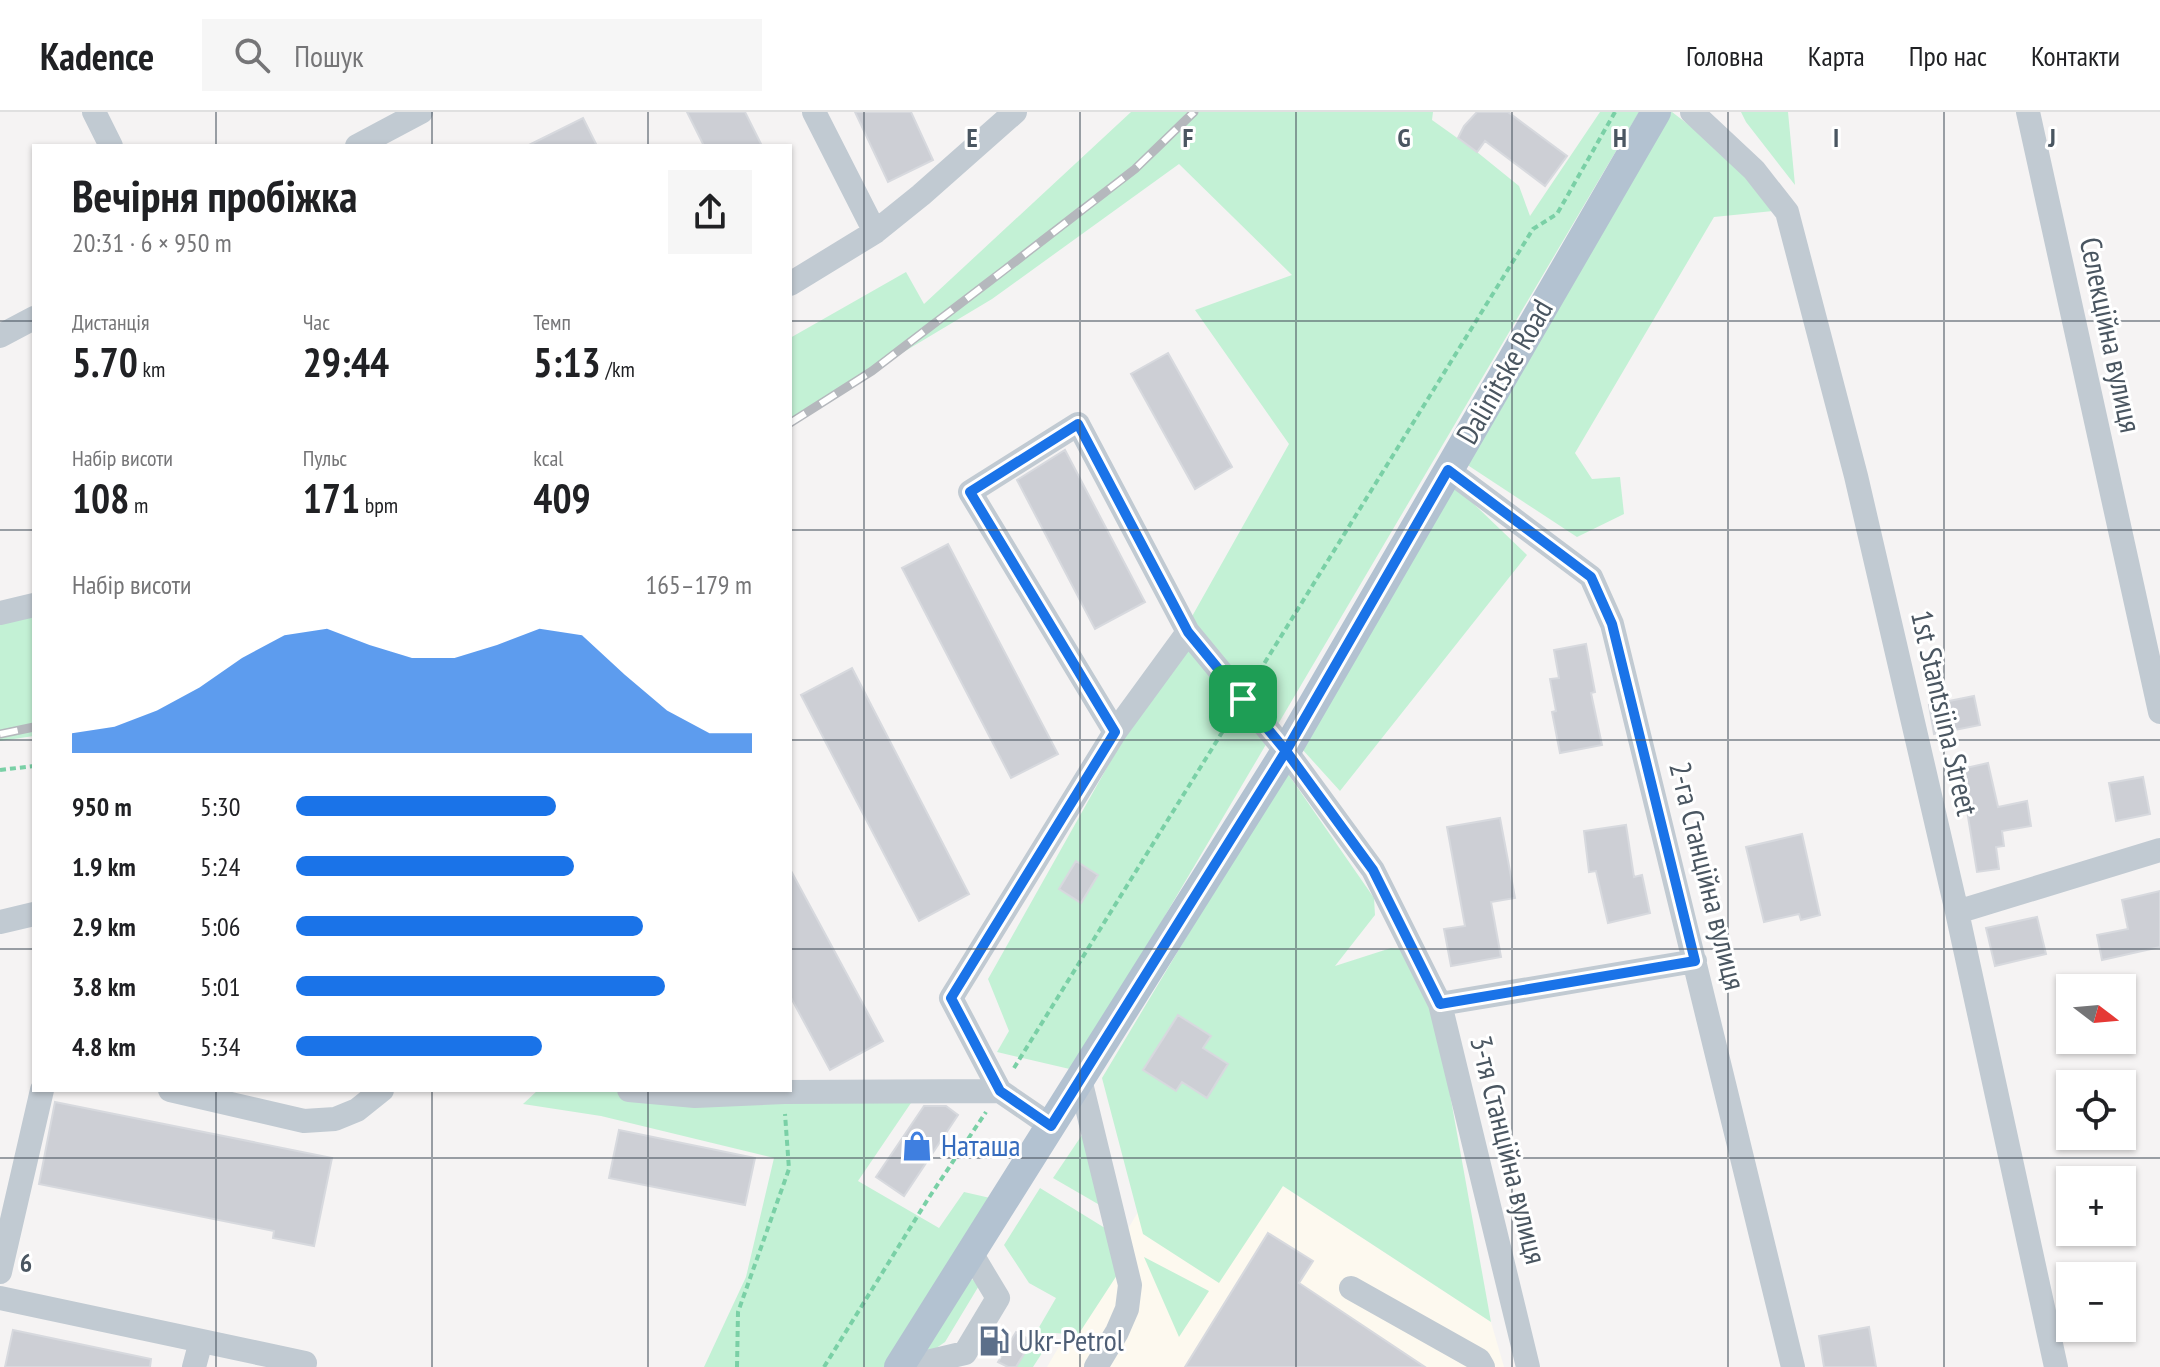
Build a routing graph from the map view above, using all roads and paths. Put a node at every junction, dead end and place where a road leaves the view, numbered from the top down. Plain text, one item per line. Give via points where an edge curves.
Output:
1 (94, 112) edge
2 (421, 112) edge
3 (814, 112) edge
4 (1015, 112) edge
5 (1615, 112) edge
6 (1656, 112) edge
7 (1692, 112) edge
8 (2028, 112) edge
9 (110, 144) edge
10 (361, 144) edge
11 (875, 232) junction
12 (792, 283) edge
13 (32, 319) edge
14 (0, 336) edge
15 (1448, 470) junction
16 (32, 605) edge
17 (0, 613) edge
18 (1188, 632) junction
19 (1243, 699) junction
20 (2160, 712) edge
21 (1115, 732) junction
22 (1286, 751) junction
23 (32, 766) edge
24 (0, 770) edge
25 (2160, 850) edge
26 (1957, 912) junction
27 (32, 914) edge
28 (0, 922) edge
29 (1695, 961) junction
30 (1440, 1004) junction
31 (1080, 1079) junction
32 (1000, 1091) junction
33 (42, 1092) edge
34 (179, 1092) edge
35 (380, 1092) edge
36 (651, 1092) edge
37 (784, 1092) joint
38 (792, 1092) edge
39 (1051, 1126) junction
40 (971, 1253) junction
41 (0, 1272) edge
42 (1351, 1288) dead end
43 (0, 1298) edge
44 (201, 1341) junction
45 (305, 1363) dead end
46 (194, 1367) edge
47 (737, 1367) edge
48 (824, 1367) edge
49 (899, 1367) edge
50 (906, 1367) edge
51 (1096, 1367) edge
52 (1483, 1367) edge
53 (1528, 1367) edge
54 (1793, 1367) edge
55 (2056, 1367) edge

1 - 9 street
2 - 10 street
3 - 11 street
4 - 11 street
5 - 19 path via 1557,214 1533,229
6 - 15 main road, Dalinitske Road
7 - 26 street, 1st Stantsiina Street via 1754,170 1787,212 1856,476
8 - 20 street, Селекційна вулиця
11 - 12 street
13 - 14 street
15 - 22 main road, Dalinitske Road
15 - 29 street, 2-га Станційна вулиця via 1591,577 1612,624
16 - 17 street
18 - 19 street, 3-тя Станційна вулиця
18 - 21 street
18 - 21 street, 3-тя Станційна вулиця via 1078,424 970,492
19 - 22 street, 3-тя Станційна вулиця
19 - 32 path
21 - 32 street via 951,998
22 - 30 street, 3-тя Станційна вулиця via 1373,870
22 - 31 main road, Dalinitske Road
23 - 24 path
25 - 26 street
26 - 55 street, 1st Stantsiina Street
27 - 28 street
29 - 30 street
29 - 54 street, 2-га Станційна вулиця
30 - 53 street, 3-тя Станційна вулиця
31 - 39 main road, Dalinitske Road
31 - 51 street via 1130,1285 1127,1309
32 - 38 street
32 - 39 street
32 - 48 path
33 - 41 street
34 - 35 street via 304,1121 335,1119
36 - 37 street
37 - 47 path via 789,1169 738,1312
39 - 40 main road, Dalinitske Road
40 - 49 main road, Dalinitske Road
40 - 50 street via 998,1298 965,1353
42 - 52 street
43 - 44 street
44 - 45 street
44 - 46 street

